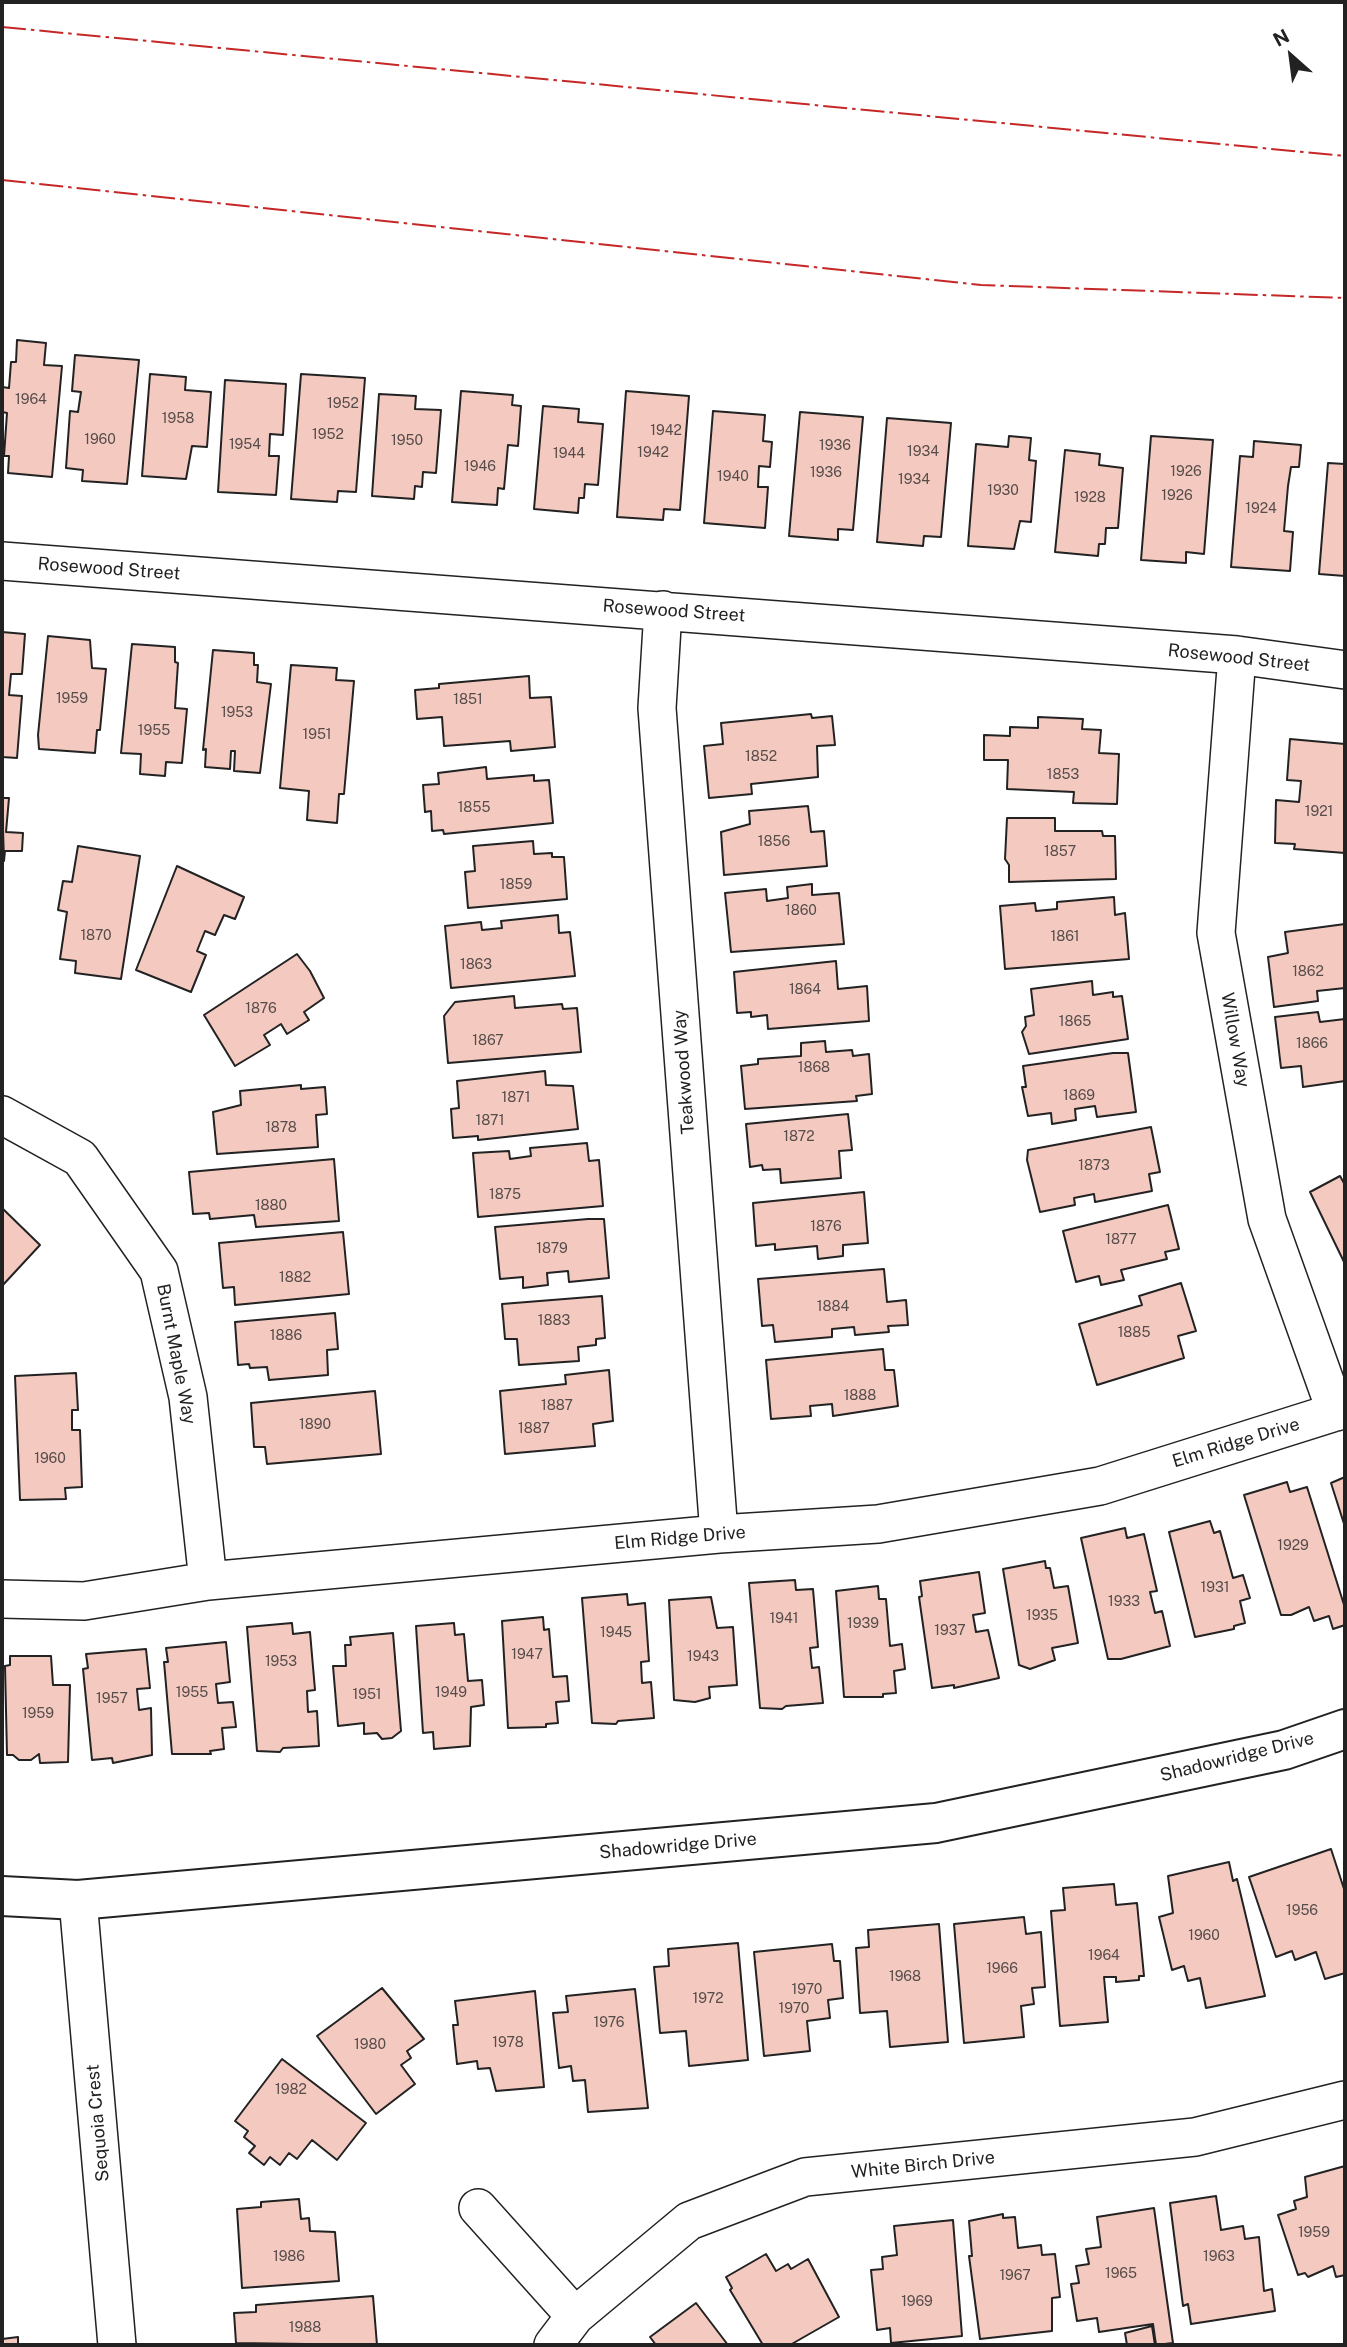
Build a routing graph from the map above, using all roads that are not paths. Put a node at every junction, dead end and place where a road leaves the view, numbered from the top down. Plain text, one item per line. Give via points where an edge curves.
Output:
1 (2, 561) edge
2 (663, 610) junction
3 (1237, 655) junction
4 (1345, 670) edge
5 (2, 1115) edge
6 (1341, 1410) edge
7 (719, 1534) junction
8 (208, 1581) junction
9 (2, 1599) edge
10 (1345, 1729) edge
11 (2, 1896) edge
12 (78, 1900) junction
13 (1345, 2100) edge
14 (478, 2208) dead end
15 (575, 2316) junction
16 (117, 2345) edge
17 (553, 2345) edge

1 - 2 street, Rosewood Street
2 - 3 street, Rosewood Street
2 - 7 street, Teakwood Way via 657,708
3 - 4 street, Rosewood Street
3 - 6 street, Willow Way via 1216,933 1267,1219
5 - 8 street, Burnt Maple Way via 80,1158 159,1271 188,1397
6 - 7 street, Elm Ridge Drive via 1100,1486 878,1524
7 - 8 street, Elm Ridge Drive
8 - 9 street, Elm Ridge Drive via 84,1601
10 - 12 street, Shadowridge Drive via 1284,1750 936,1823
11 - 12 street, Shadowridge Drive
12 - 16 street, Sequoia Crest
13 - 15 street, White Birch Drive via 1195,2137 806,2176 689,2221
14 - 15 street
15 - 17 street, White Birch Drive

